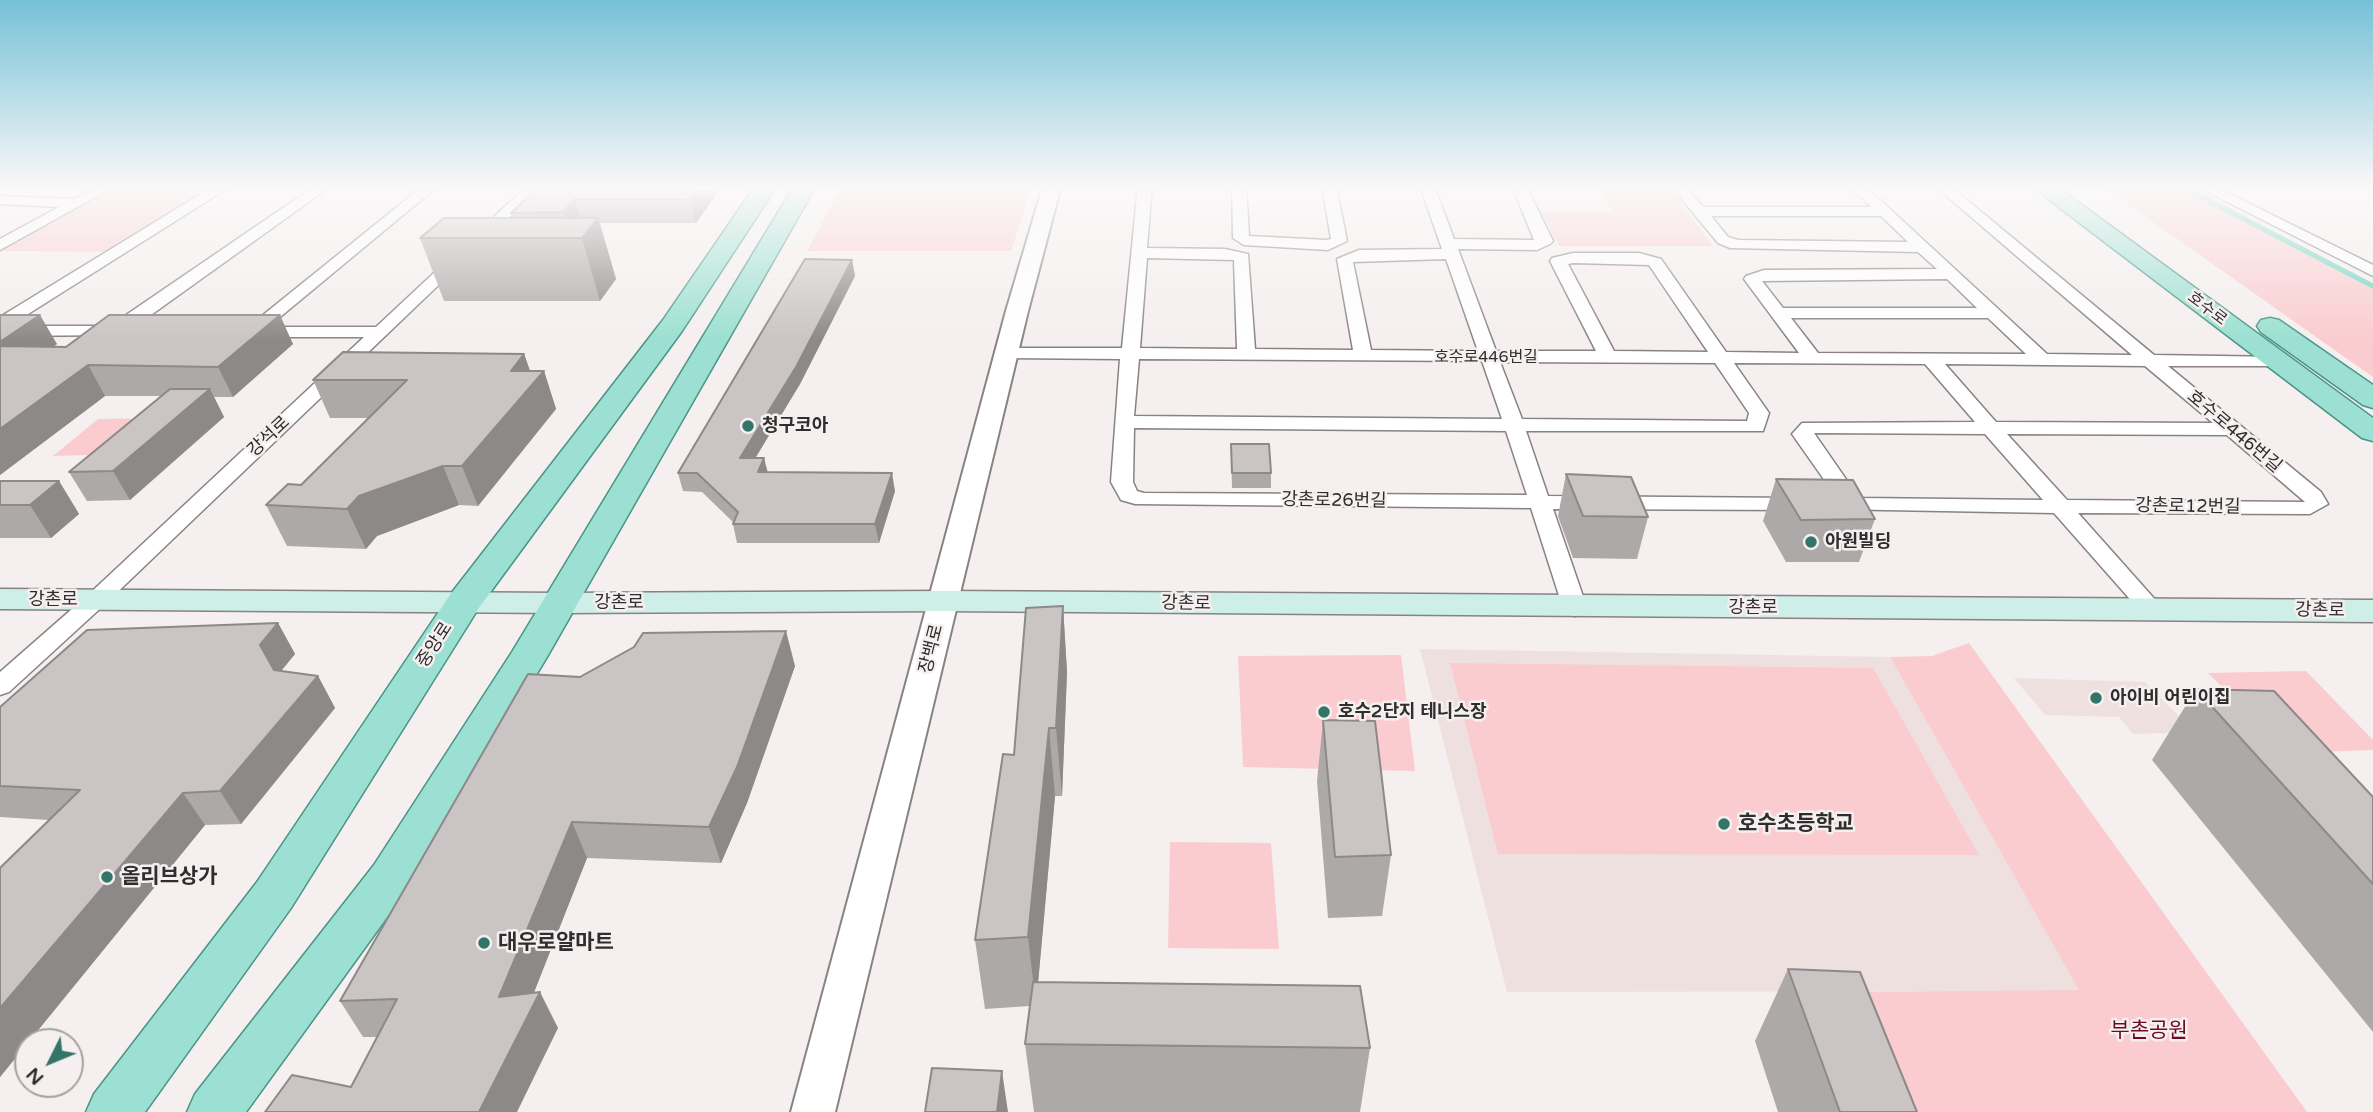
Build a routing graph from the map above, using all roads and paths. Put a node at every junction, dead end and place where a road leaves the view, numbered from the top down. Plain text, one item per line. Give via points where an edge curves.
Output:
1 (140, 238) edge
2 (249, 238) edge
3 (365, 238) edge
4 (480, 238) edge
5 (731, 238) edge
6 (774, 238) edge
7 (1038, 238) edge
8 (1141, 238) edge
9 (1241, 238) edge
10 (1339, 238) edge
11 (1446, 238) edge
12 (1544, 238) edge
13 (1721, 238) edge
14 (1913, 238) edge
15 (2004, 238) edge
16 (2112, 238) edge
17 (2145, 238) edge
18 (2307, 238) edge
19 (1922, 247) junction
20 (1450, 249) junction
21 (1140, 253) junction
22 (1345, 259) joint
23 (1558, 261) joint
24 (2373, 271) edge
25 (1951, 274) junction
26 (1778, 313) junction
27 (1993, 313) junction
28 (0, 324) edge
29 (0, 331) edge
30 (114, 331) junction
31 (142, 332) edge
32 (379, 332) junction
33 (1007, 353) junction
34 (1129, 355) junction
35 (1246, 356) junction
36 (1363, 357) junction
37 (1489, 358) junction
38 (1609, 359) junction
39 (1722, 359) junction
40 (1813, 359) junction
41 (1930, 359) junction
42 (2043, 360) junction
43 (2150, 361) junction
44 (2277, 361) junction
45 (2373, 399) edge
46 (1124, 422) junction
47 (1514, 425) junction
48 (1992, 429) junction
49 (2230, 429) junction
50 (2373, 432) edge
51 (1540, 503) junction
52 (1844, 504) junction
53 (2317, 504) joint
54 (2058, 505) junction
55 (0, 599) edge
56 (96, 600) junction
57 (944, 601) junction
58 (463, 603) junction
59 (559, 603) junction
60 (1575, 608) junction
61 (2151, 609) junction
62 (2373, 611) edge
63 (0, 686) edge
64 (113, 1112) edge
65 (214, 1112) edge
66 (813, 1112) edge

1 - 28 street
2 - 30 street
3 - 32 street via 244,332
4 - 32 street, 강석로
5 - 58 main road, 중앙로 via 673,325
6 - 59 main road
7 - 33 street, 장백로
8 - 21 street
9 - 10 street via 1328,245
11 - 20 street
12 - 20 street via 1537,246
13 - 19 street via 1736,245
14 - 19 street
15 - 43 street, 호수로446번길
16 - 44 main road, 호수로
17 - 45 main road, 호수로
18 - 24 street
19 - 25 street
20 - 22 street
20 - 37 street
21 - 34 street
21 - 35 street via 1242,257
22 - 36 street
23 - 38 street
23 - 39 street via 1639,258 1655,262
25 - 26 street via 1764,275 1752,279
25 - 27 street
26 - 27 street
26 - 40 street
27 - 42 street
29 - 30 street
30 - 31 street
32 - 56 street, 강석로
33 - 34 street, 호수로446번길
33 - 57 street, 장백로
34 - 35 street, 호수로446번길
34 - 46 street
35 - 36 street, 호수로446번길
36 - 37 street, 호수로446번길
37 - 38 street, 호수로446번길
37 - 47 street
38 - 39 street, 호수로446번길
39 - 40 street, 호수로446번길
39 - 47 street via 1759,413 1756,427
40 - 41 street, 호수로446번길
41 - 42 street, 호수로446번길
41 - 48 street
42 - 43 street, 호수로446번길
43 - 44 street, 호수로446번길
43 - 49 street, 호수로446번길
44 - 50 main road, 호수로
46 - 47 street
46 - 51 street, 강촌로26번길 via 1122,482 1129,495 1143,499
47 - 51 street
48 - 49 street
48 - 52 street via 1809,427 1802,434
48 - 54 street
49 - 53 street, 호수로446번길
51 - 52 street, 강촌로26번길
51 - 60 street
52 - 54 street, 강촌로12번길
53 - 54 street, 강촌로12번길 via 2279,509
54 - 61 street
55 - 56 main road, 강촌로
56 - 58 main road, 강촌로
56 - 63 street, 강석로
57 - 59 main road, 강촌로
57 - 60 main road, 강촌로
57 - 66 street, 장백로
58 - 59 main road, 강촌로
58 - 64 main road, 중앙로 via 274,895
59 - 65 main road via 390,878
60 - 61 main road, 강촌로
61 - 62 main road, 강촌로

